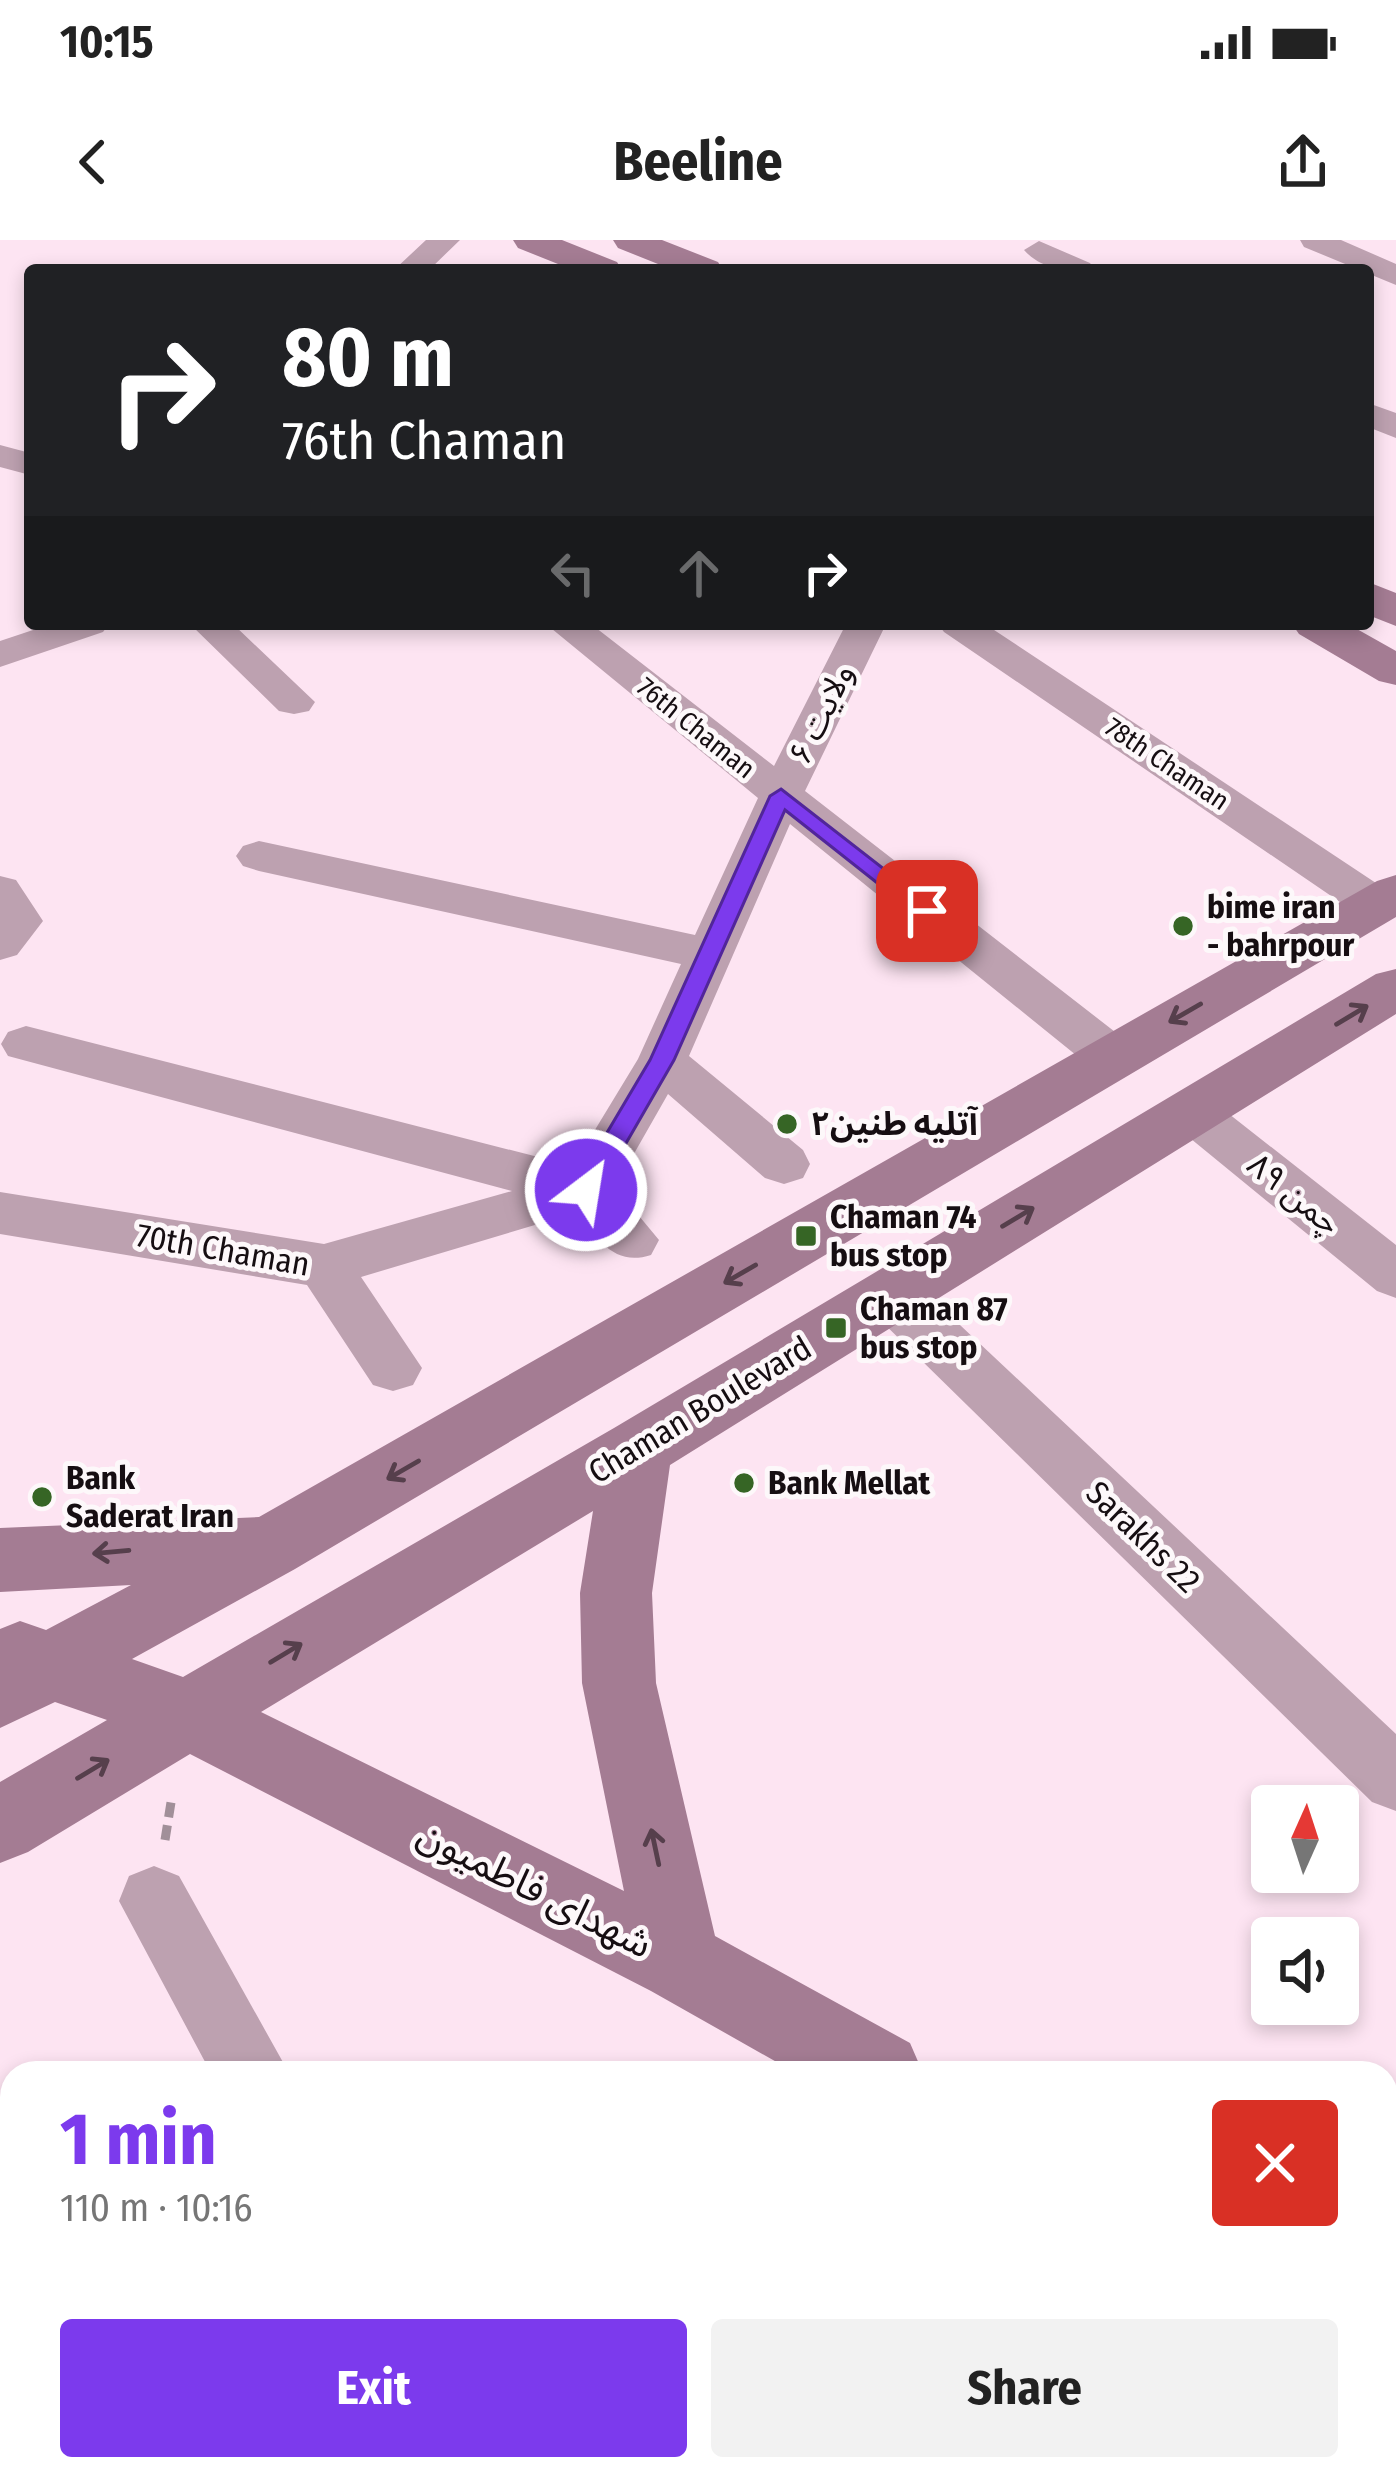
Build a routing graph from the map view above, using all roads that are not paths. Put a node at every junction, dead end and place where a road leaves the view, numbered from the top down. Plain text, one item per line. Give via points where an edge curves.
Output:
1 (445, 240) edge
2 (531, 240) edge
3 (631, 240) edge
4 (1315, 240) edge
5 (417, 264) edge
6 (589, 264) edge
7 (690, 264) edge
8 (1369, 264) edge
9 (71, 630) edge
10 (216, 630) edge
11 (574, 630) edge
12 (863, 630) edge
13 (967, 630) edge
14 (1325, 630) edge
15 (0, 655) edge
16 (1396, 671) edge
17 (294, 702) dead end
18 (781, 796) junction
19 (259, 856) dead end
20 (0, 891) edge
21 (1386, 898) edge
22 (0, 944) edge
23 (710, 954) junction
24 (1396, 988) edge
25 (26, 1044) dead end
26 (1110, 1055) junction
27 (662, 1060) junction
28 (1192, 1112) junction
29 (784, 1164) dead end
30 (586, 1190) junction
31 (0, 1213) edge
32 (632, 1240) dead end
33 (324, 1266) junction
34 (1396, 1276) edge
35 (891, 1294) junction
36 (393, 1368) dead end
37 (638, 1449) junction
38 (270, 1547) junction
39 (0, 1561) edge
40 (16, 1669) edge
41 (186, 1713) junction
42 (1396, 1778) edge
43 (0, 1826) edge
44 (154, 1901) road end
45 (680, 1962) junction
46 (245, 2061) edge
47 (858, 2061) edge

1 - 5 street
2 - 6 main road
3 - 7 main road
4 - 8 street
9 - 15 street
10 - 17 street
11 - 18 street, 76th Chaman
12 - 18 street, ولایت ۶
13 - 21 street, 78th Chaman
14 - 16 main road
18 - 23 street, ولایت ۶
18 - 26 street, 76th Chaman
19 - 23 street
20 - 22 street via 20,921
21 -> 26 main road
23 - 27 street, ولایت ۶
28 -> 24 main road, Chaman Boulevard
25 - 30 street
26 -> 38 main road
27 - 29 street
27 - 30 street, ولایت ۶
28 - 34 street, چمن ۸۹
35 -> 28 main road, Chaman Boulevard
30 - 32 street
30 - 33 street
31 - 33 street, 70th Chaman
33 - 36 street, 70th Chaman
35 - 37 main road, Chaman Boulevard
35 - 42 street, Sarakhs 22
41 -> 37 main road, Chaman Boulevard
45 -> 37 main road via 619,1682 616,1593
38 -> 39 main road
38 - 40 main road
40 - 41 main road, شهدای فاطمیون
43 -> 41 main road, Chaman Boulevard
41 - 45 main road, شهدای فاطمیون
44 - 46 street
45 - 47 main road, شهدای فاطمیون

